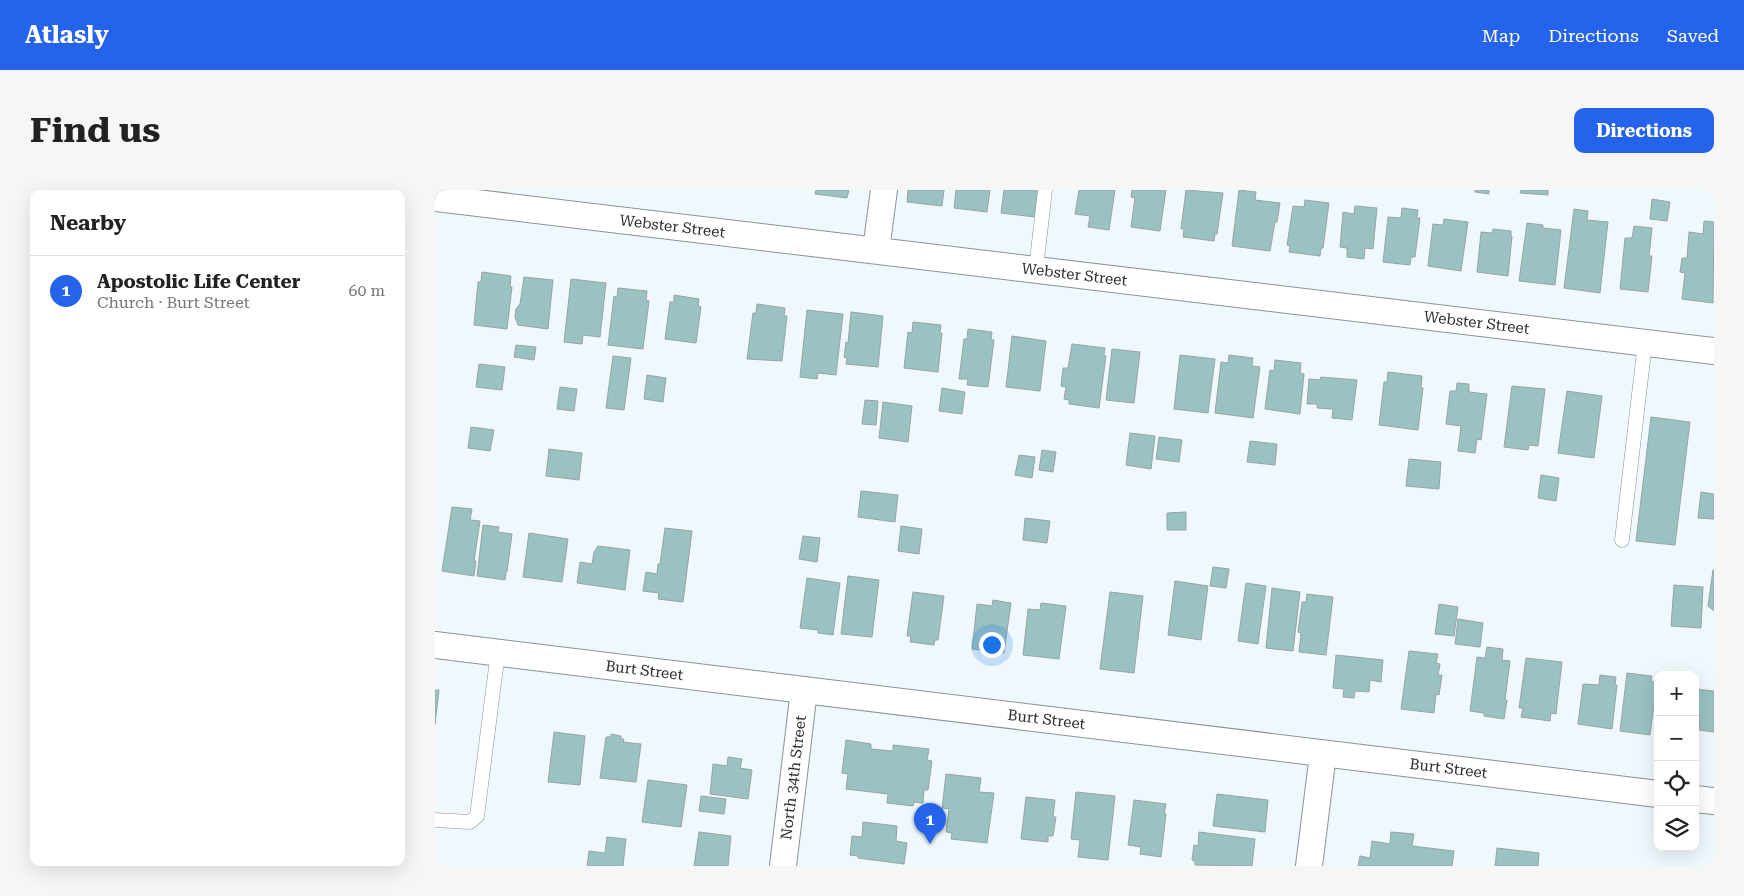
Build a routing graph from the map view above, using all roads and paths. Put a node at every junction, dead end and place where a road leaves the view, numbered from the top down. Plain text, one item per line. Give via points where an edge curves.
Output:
1 (884, 190) edge
2 (1045, 190) edge
3 (435, 198) edge
4 (876, 250) junction
5 (1035, 269) junction
6 (1645, 343) junction
7 (1713, 346) edge
8 (1621, 540) dead end
9 (435, 644) edge
10 (498, 652) junction
11 (804, 690) junction
12 (1323, 754) junction
13 (1654, 794) edge
14 (1699, 799) edge
15 (1714, 801) edge
16 (435, 820) edge
17 (783, 866) edge
18 (1309, 866) edge

1 - 4 street
2 - 5 lane
3 - 4 street, Webster Street
4 - 5 street, Webster Street
5 - 6 street, Webster Street
6 - 7 street, Webster Street
6 - 8 lane
9 - 10 street, Burt Street
10 - 11 street, Burt Street
10 - 16 lane via 477,816 470,822
11 - 12 street, Burt Street
11 - 17 street, North 34th Street
12 - 13 street, Burt Street
12 - 18 street
14 - 15 street

